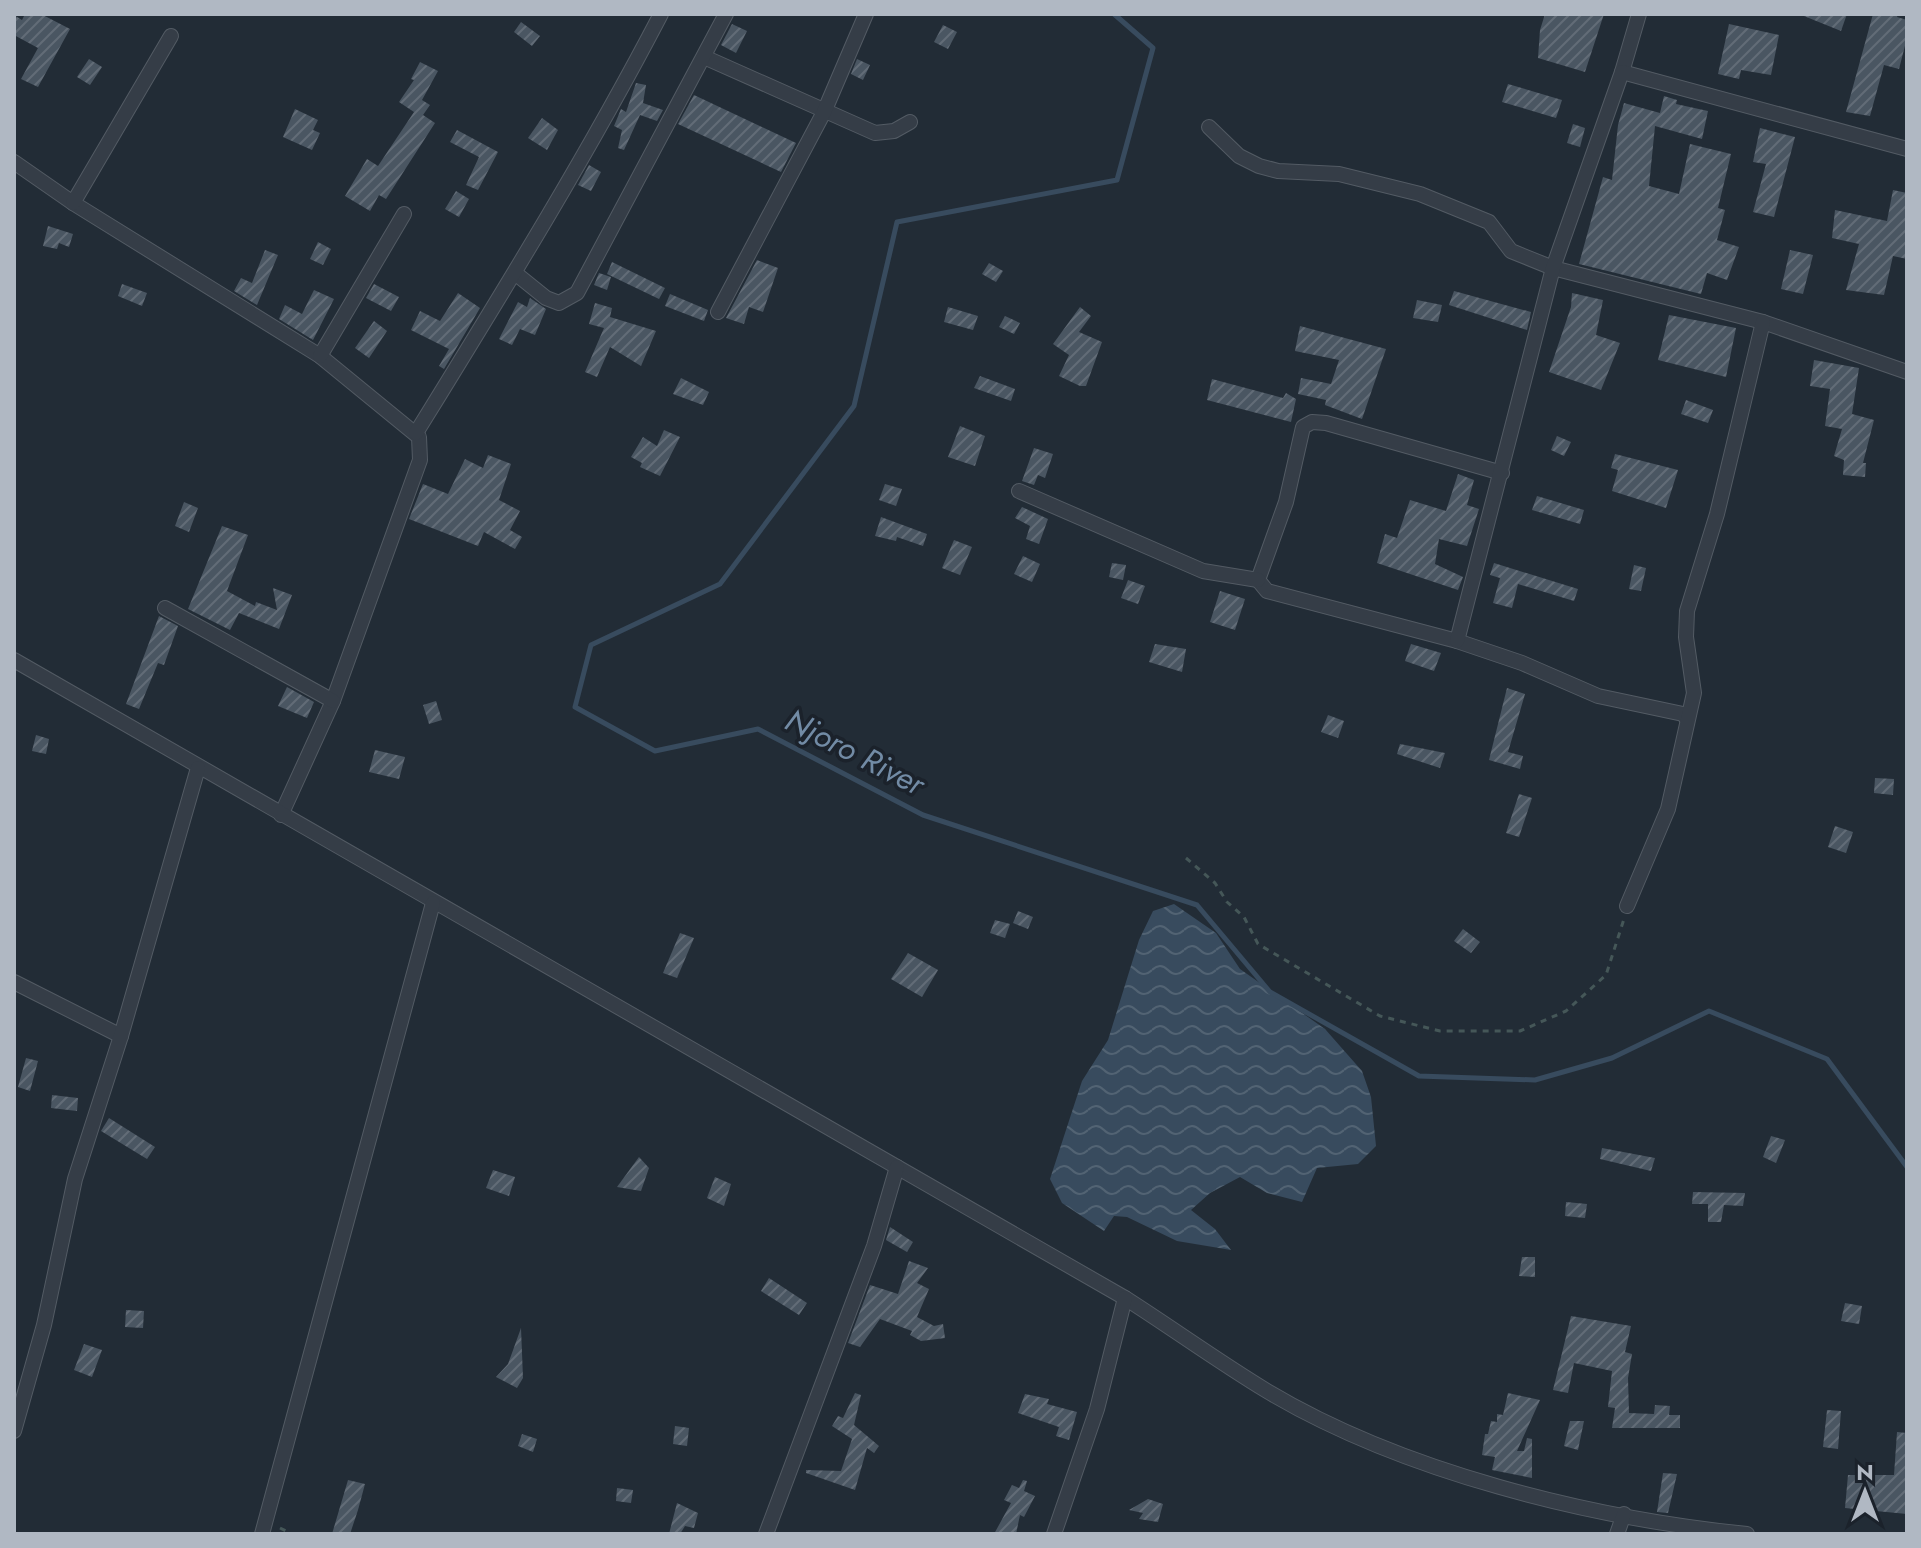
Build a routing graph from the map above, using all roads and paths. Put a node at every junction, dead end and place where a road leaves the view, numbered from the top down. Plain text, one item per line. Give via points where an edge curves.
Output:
1 (661, 14) edge
2 (726, 14) edge
3 (866, 14) edge
4 (1639, 14) edge
5 (171, 36) dead end
6 (704, 57) junction
7 (1622, 72) junction
8 (824, 112) junction
9 (910, 122) dead end
10 (1209, 127) dead end
11 (1907, 149) edge
12 (14, 162) edge
13 (73, 203) junction
14 (404, 214) dead end
15 (1553, 268) junction
16 (515, 273) junction
17 (718, 312) dead end
18 (1763, 322) junction
19 (320, 356) junction
20 (1907, 372) edge
21 (416, 433) junction
22 (1502, 473) junction
23 (1019, 491) dead end
24 (1258, 580) junction
25 (165, 608) dead end
26 (1457, 641) junction
27 (14, 660) edge
28 (333, 701) junction
29 (1687, 719) junction
30 (198, 768) junction
31 (281, 815) junction
32 (1186, 858) dead end
33 (433, 903) junction
34 (1627, 906) joint
35 (14, 982) edge
36 (121, 1036) junction
37 (897, 1167) junction
38 (1125, 1298) junction
39 (14, 1431) edge
40 (1624, 1514) junction
41 (262, 1534) edge
42 (766, 1534) edge
43 (1054, 1534) edge
44 (1617, 1534) edge
45 (1747, 1534) edge

1 - 16 street
2 - 6 street
3 - 8 street
4 - 7 street
5 - 13 street
6 - 8 street
6 - 16 street via 577,293 559,303
7 - 11 street
7 - 15 street
8 - 9 street via 875,133
8 - 17 street
10 - 15 street via 1239,156 1259,166 1364,179 1454,206 1489,222 1511,251
12 - 13 street
13 - 19 street
14 - 19 street
15 - 18 street
15 - 22 street
16 - 21 street
18 - 20 street
18 - 29 street via 1717,514 1687,611 1694,693
19 - 21 street
21 - 28 street via 420,460
22 - 24 street via 1326,423 1307,424
22 - 26 street
23 - 24 street via 1203,571
24 - 26 street via 1267,591
25 - 28 street
26 - 29 street via 1598,696
27 - 30 street
28 - 31 street
29 - 34 street via 1668,809
30 - 31 street
30 - 36 street
31 - 33 street
32 - 34 path via 1207,873 1244,917 1258,944 1380,1016 1440,1031 1520,1031 1566,1011 1606,975
33 - 37 street
33 - 41 street
35 - 36 street
36 - 39 street via 75,1179 44,1325
37 - 38 street
37 - 42 street via 874,1246
38 - 40 street via 1269,1392 1382,1447 1549,1501
38 - 43 street via 1097,1409
40 - 44 street
40 - 45 street

